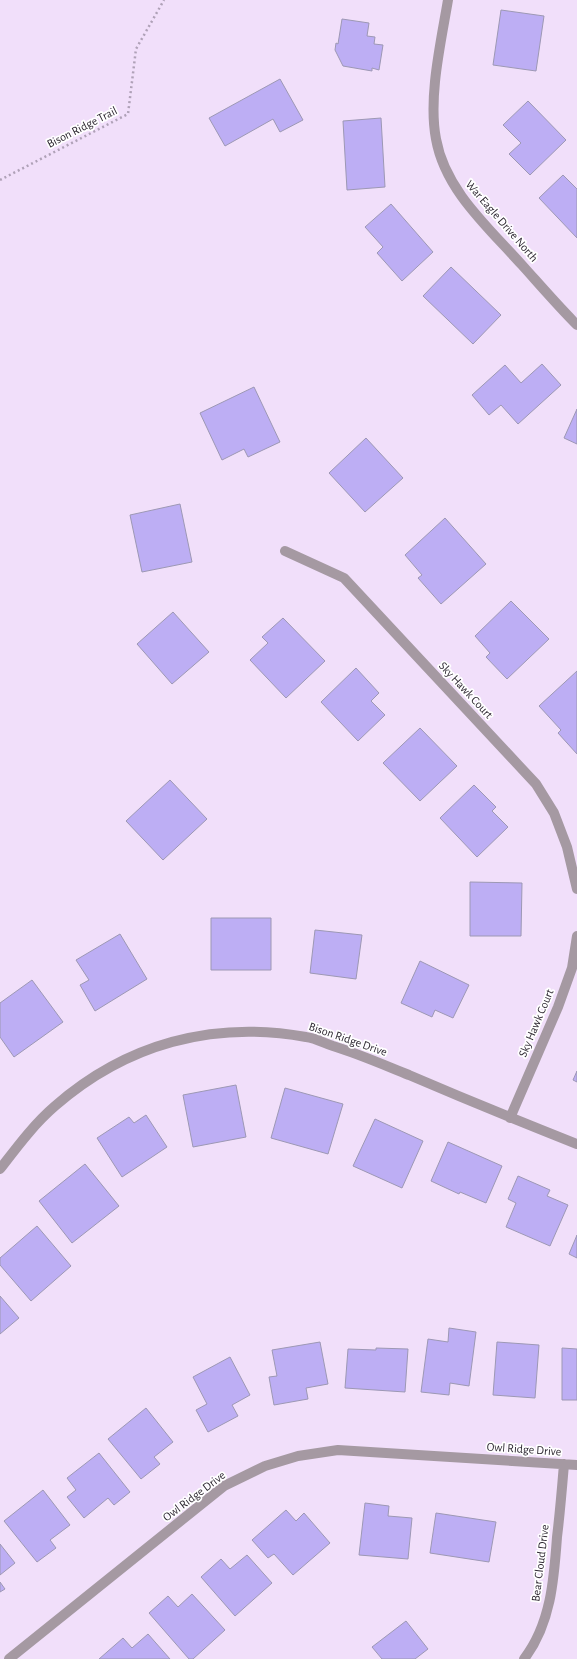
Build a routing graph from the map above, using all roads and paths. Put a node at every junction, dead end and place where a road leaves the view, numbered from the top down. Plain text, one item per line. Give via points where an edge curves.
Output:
1 (164, 0) edge
2 (448, 0) edge
3 (0, 180) edge
4 (577, 325) edge
5 (285, 551) dead end
6 (577, 889) edge
7 (577, 936) edge
8 (510, 1118) junction
9 (577, 1144) edge
10 (0, 1169) edge
11 (564, 1464) junction
12 (577, 1465) edge
13 (9, 1659) edge
14 (524, 1659) edge

1 - 3 path, Bison Ridge Trail via 136,48 128,114
2 - 4 street, War Eagle Drive North via 436,74 434,106 436,138 444,169 460,195 477,215
5 - 6 street, Sky Hawk Court via 344,578 536,784 554,813 567,847
7 - 8 street, Sky Hawk Court via 572,968 558,1007
8 - 9 street, Bison Ridge Drive
8 - 10 street, Bison Ridge Drive via 361,1055 307,1037 262,1032 215,1032 162,1043 121,1060 85,1082 55,1106 29,1132
11 - 12 street, Owl Ridge Drive
11 - 13 street, Owl Ridge Drive via 338,1450 298,1456 265,1466 224,1486
11 - 14 street, Bear Cloud Drive via 554,1579 546,1619

